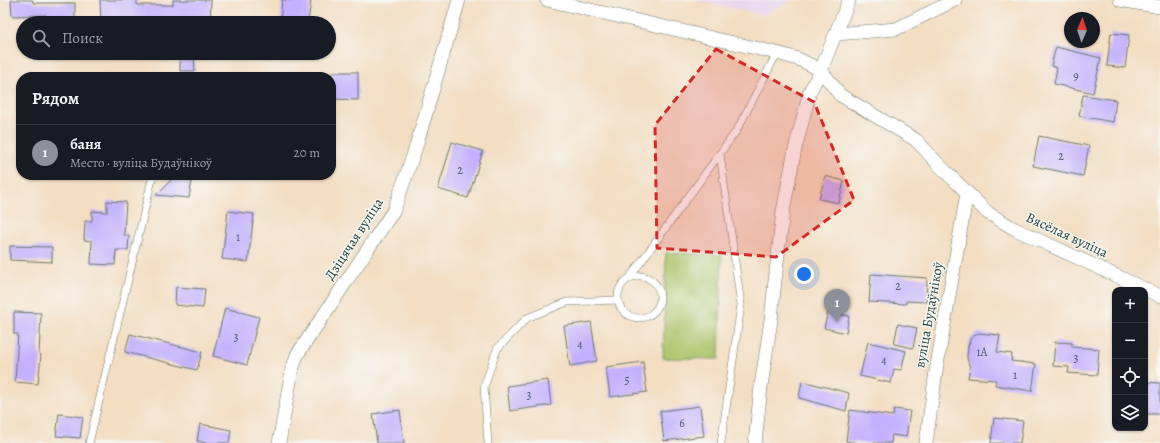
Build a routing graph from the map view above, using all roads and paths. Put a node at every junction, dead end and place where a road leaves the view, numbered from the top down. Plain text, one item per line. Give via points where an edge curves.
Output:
1 (459, 0) edge
2 (547, 0) edge
3 (849, 0) edge
4 (955, 0) edge
5 (1120, 0) edge
6 (1160, 7) edge
7 (836, 34) junction
8 (777, 53) junction
9 (821, 70) junction
10 (720, 154) junction
11 (152, 180) edge
12 (967, 193) junction
13 (630, 277) junction
14 (1160, 296) edge
15 (617, 300) junction
16 (90, 443) edge
17 (279, 443) edge
18 (488, 443) edge
19 (721, 443) edge
20 (755, 443) edge
21 (926, 443) edge

1 - 17 street, Дзіцячая вуліца via 416,147 394,210 297,355
2 - 8 street
3 - 7 street
4 - 7 street via 896,29
5 - 6 street
7 - 9 street
8 - 9 street
8 - 10 lane via 737,130
9 - 12 street, Вясёлая вуліца via 840,95 916,140
9 - 20 street via 810,91 804,113 783,210
10 - 13 lane
10 - 19 lane via 741,306
11 - 16 lane
12 - 14 street, Вясёлая вуліца via 988,213 1015,229
12 - 21 street, вуліца Будаўнікоў
13 - 15 lane via 621,285
13 - 15 lane via 642,276 658,286 659,306 646,318 632,318 620,308
15 - 18 lane via 567,302 533,315 497,348 484,387

